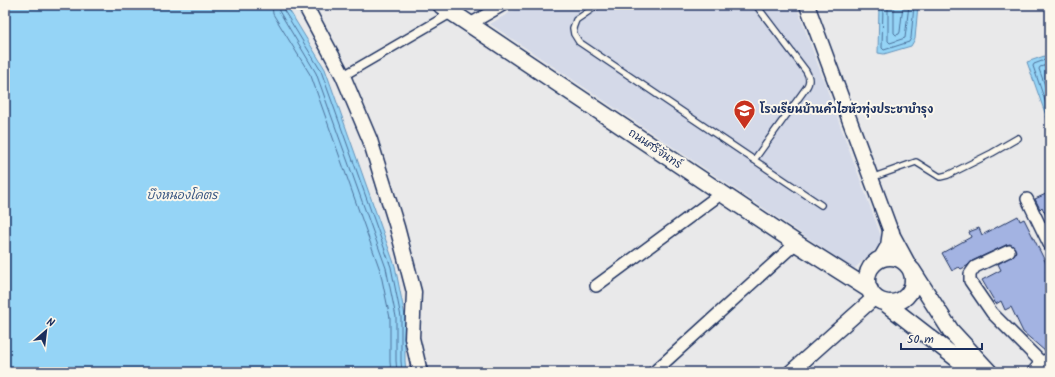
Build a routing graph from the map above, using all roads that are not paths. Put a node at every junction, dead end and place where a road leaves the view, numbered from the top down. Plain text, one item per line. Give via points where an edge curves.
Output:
1 (304, 5) edge
2 (503, 5) edge
3 (598, 5) edge
4 (756, 5) edge
5 (806, 5) edge
6 (447, 9) edge
7 (470, 24) junction
8 (343, 76) junction
9 (1018, 138) dead end
10 (754, 160) junction
11 (871, 178) junction
12 (722, 193) junction
13 (1027, 199) dead end
14 (821, 205) dead end
15 (891, 232) junction
16 (796, 243) junction
17 (1050, 246) edge
18 (1008, 251) dead end
19 (882, 258) junction
20 (911, 269) junction
21 (869, 271) junction
22 (840, 272) junction
23 (596, 286) dead end
24 (876, 296) junction
25 (1045, 361) edge
26 (1050, 369) edge
27 (420, 372) edge
28 (654, 372) edge
29 (790, 372) edge
30 (974, 372) edge
31 (989, 372) edge
32 (1033, 372) edge

1 - 8 street
2 - 7 street
3 - 10 lane via 576,20 573,28 579,42
4 - 10 lane via 806,71 809,83
5 - 11 street
6 - 7 main road, ถนนศรีจันทร์
6 - 8 street
7 - 12 main road, ถนนศรีจันทร์
8 - 27 street via 370,140 414,292 412,338
9 - 11 lane via 948,175 940,177 916,162
10 - 14 lane
11 - 15 street
12 - 16 main road, ถนนศรีจันทร์
12 - 23 street
13 - 17 street
15 - 19 main road via 889,246
15 - 20 street
16 - 22 main road, ถนนศรีจันทร์
16 - 28 street
18 - 25 street via 975,267 970,274 970,281 992,313
19 - 20 main road via 888,256 902,259
19 - 21 main road via 872,265
20 - 24 main road via 914,284 906,297 892,303
20 - 31 main road via 951,331
21 - 22 main road via 856,275
21 - 24 main road via 868,284
22 - 24 main road, ถนนศรีจันทร์
24 - 29 street
24 - 30 main road, ถนนศรีจันทร์
25 - 26 street
25 - 32 street

